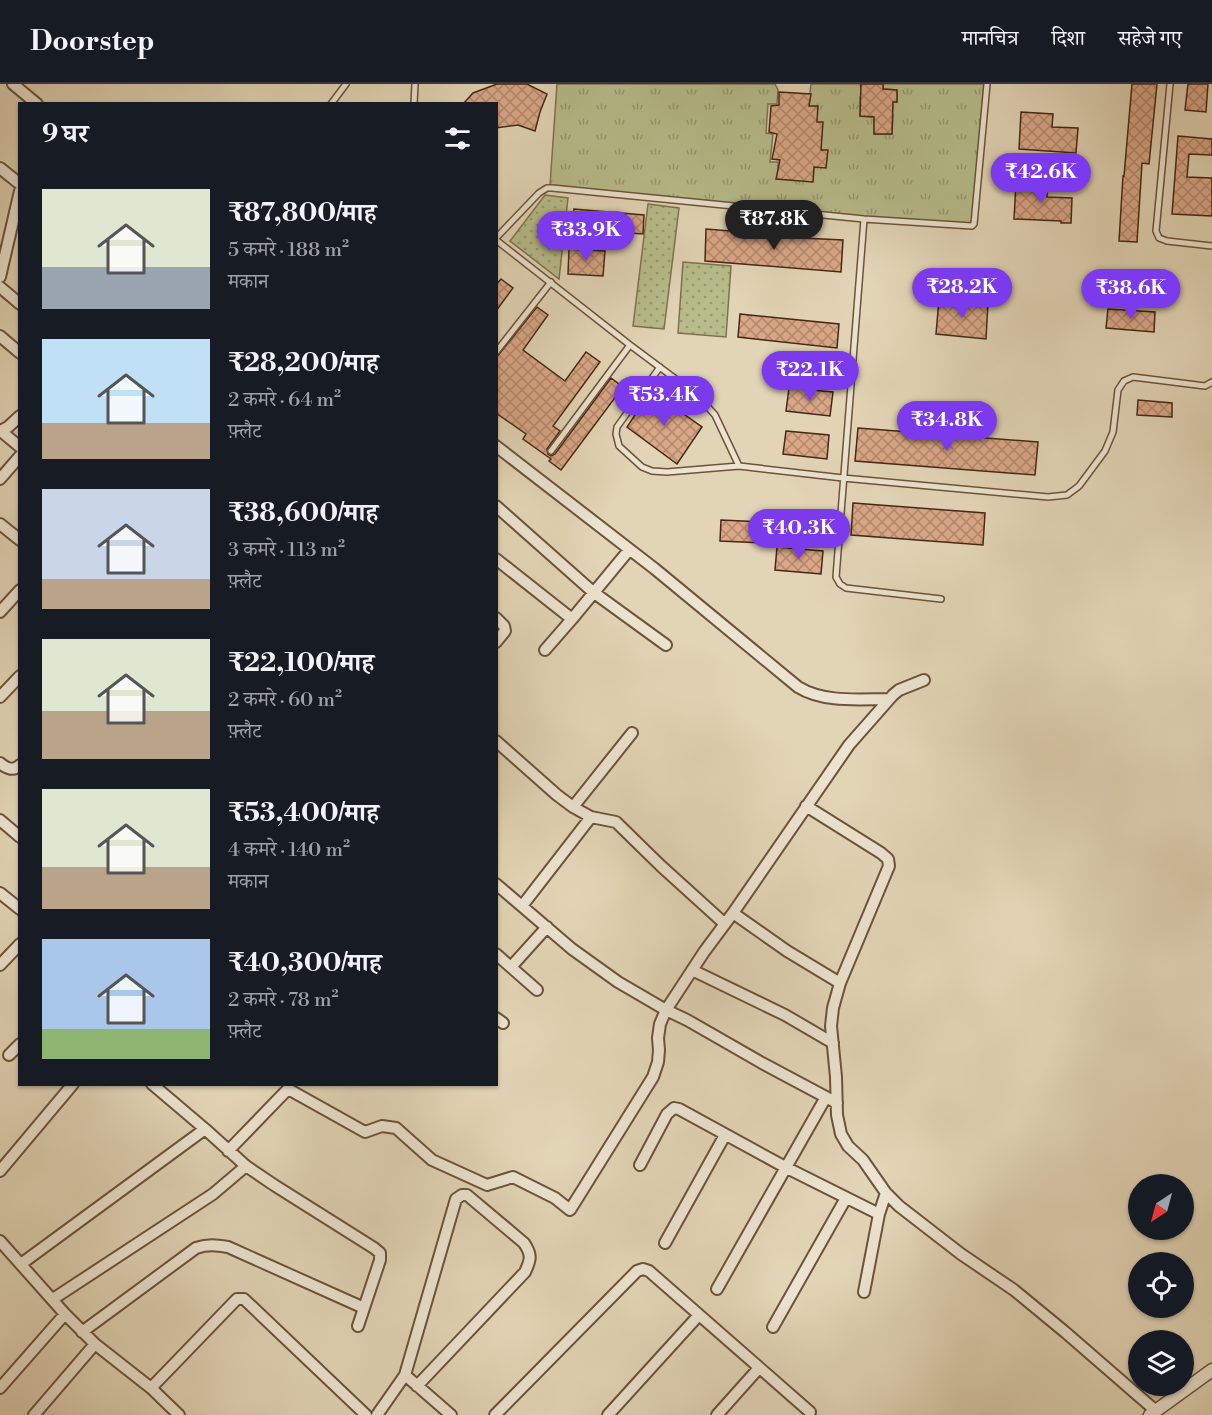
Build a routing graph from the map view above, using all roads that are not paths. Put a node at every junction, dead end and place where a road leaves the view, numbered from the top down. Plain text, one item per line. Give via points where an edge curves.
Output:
1 (13, 84) edge
2 (346, 84) edge
3 (415, 84) edge
4 (987, 84) edge
5 (1170, 84) edge
6 (35, 102) edge
7 (332, 102) edge
8 (414, 102) edge
9 (0, 168) edge
10 (18, 182) edge
11 (18, 200) edge
12 (864, 219) junction
13 (498, 237) edge
14 (498, 241) edge
15 (1212, 246) edge
16 (0, 277) edge
17 (551, 282) junction
18 (0, 287) edge
19 (18, 302) edge
20 (0, 336) edge
21 (630, 345) junction
22 (498, 349) edge
23 (18, 351) edge
24 (660, 367) junction
25 (1212, 382) edge
26 (18, 418) edge
27 (0, 431) edge
28 (18, 445) edge
29 (498, 448) edge
30 (551, 451) dead end
31 (18, 458) edge
32 (739, 466) junction
33 (843, 478) junction
34 (0, 479) edge
35 (498, 508) edge
36 (0, 524) edge
37 (18, 538) edge
38 (629, 550) junction
39 (498, 561) edge
40 (18, 592) edge
41 (593, 592) junction
42 (941, 599) dead end
43 (0, 612) edge
44 (572, 619) junction
45 (498, 620) edge
46 (498, 640) edge
47 (666, 645) dead end
48 (545, 650) dead end
49 (18, 677) edge
50 (924, 680) dead end
51 (0, 697) edge
52 (888, 699) junction
53 (632, 733) dead end
54 (498, 743) edge
55 (0, 763) edge
56 (18, 766) edge
57 (806, 806) junction
58 (573, 807) junction
59 (591, 817) junction
60 (0, 820) edge
61 (18, 835) edge
62 (498, 886) edge
63 (0, 893) edge
64 (522, 906) junction
65 (18, 907) edge
66 (734, 913) junction
67 (725, 924) junction
68 (547, 927) junction
69 (18, 946) edge
70 (498, 956) edge
71 (1, 963) edge
72 (511, 968) junction
73 (692, 970) junction
74 (840, 983) junction
75 (537, 990) dead end
76 (666, 1010) junction
77 (833, 1043) junction
78 (18, 1046) edge
79 (9, 1055) dead end
80 (71, 1086) edge
81 (154, 1086) edge
82 (826, 1097) junction
83 (837, 1103) junction
84 (205, 1129) junction
85 (725, 1135) junction
86 (228, 1151) junction
87 (246, 1166) junction
88 (640, 1166) dead end
89 (785, 1167) junction
90 (0, 1171) edge
91 (886, 1193) junction
92 (846, 1198) junction
93 (879, 1214) junction
94 (1, 1243) edge
95 (665, 1243) dead end
96 (21, 1264) junction
97 (717, 1289) dead end
98 (864, 1292) dead end
99 (53, 1299) junction
100 (364, 1308) junction
101 (65, 1314) junction
102 (699, 1315) junction
103 (358, 1326) dead end
104 (773, 1327) dead end
105 (82, 1332) junction
106 (94, 1344) junction
107 (759, 1368) junction
108 (1212, 1370) edge
109 (405, 1375) junction
110 (417, 1386) junction
111 (0, 1388) edge
112 (150, 1388) junction
113 (810, 1412) dead end
114 (1153, 1413) edge
115 (34, 1415) edge
116 (178, 1415) edge
117 (366, 1415) edge
118 (377, 1415) edge
119 (451, 1415) edge
120 (495, 1415) edge
121 (608, 1415) edge
122 (717, 1415) edge

1 - 6 street
2 - 7 lane
3 - 8 lane
4 - 12 lane via 973,225
5 - 15 lane via 1156,231 1159,238 1167,241
9 - 10 street
11 - 16 street
12 - 13 lane via 547,188
12 - 33 lane
14 - 17 lane
17 - 21 lane
17 - 22 lane
18 - 19 street
20 - 23 street
21 - 24 lane
21 - 30 lane
24 - 32 lane via 708,406
24 - 32 lane via 617,427 619,446 652,471
25 - 33 lane via 1205,386 1133,377 1124,381 1118,390 1113,432 1106,451 1079,486 1067,495 1048,498
26 - 27 street
27 - 28 street
29 - 38 street
31 - 34 street
32 - 33 lane
33 - 42 lane via 836,577 840,584 846,588
35 - 41 street
36 - 37 street
38 - 41 street
38 - 52 street via 806,692 818,697
39 - 44 street
40 - 43 street
41 - 44 street
41 - 47 street
44 - 48 street
45 - 46 street via 505,631
49 - 51 street
50 - 52 street
52 - 57 street
53 - 58 street
54 - 58 street
55 - 56 street via 11,769
57 - 66 street
57 - 74 street via 888,859 883,884
58 - 59 street
59 - 64 street
59 - 67 street via 616,822
60 - 61 street
62 - 64 street
63 - 65 street
64 - 68 street
66 - 67 street
66 - 74 street
67 - 73 street
68 - 72 street
68 - 76 street via 586,960
69 - 71 street
70 - 72 street
72 - 75 street
73 - 76 street
73 - 77 street
74 - 77 street via 831,1026
76 - 82 street
76 - 86 street via 657,1038 658,1062 653,1077 570,1210 513,1177 487,1185 432,1160 396,1128 382,1126 365,1132 288,1089
77 - 83 street
78 - 79 street
80 - 90 street
81 - 84 street
82 - 83 street
82 - 89 street
83 - 91 street via 841,1134
84 - 86 street
84 - 96 street
85 - 88 street via 674,1108 667,1114
85 - 89 street
85 - 95 street
86 - 87 street
87 - 99 street via 213,1194
87 - 100 street via 380,1253
89 - 92 street
89 - 97 street
91 - 93 street
91 - 114 street via 1065,1332
92 - 93 street
92 - 104 street
93 - 98 street
94 - 96 street
96 - 99 street
99 - 101 street
100 - 103 street
100 - 105 street via 215,1244 196,1248
101 - 105 street
101 - 111 street
102 - 107 street
102 - 120 street via 649,1271 637,1270
102 - 121 street
105 - 106 street
106 - 112 street
106 - 115 street
107 - 113 street
107 - 122 street
108 - 114 street
109 - 110 street
109 - 110 street via 456,1199 467,1195 524,1244 530,1252 530,1262 525,1272
109 - 118 street
110 - 119 street
112 - 116 street
112 - 117 street via 237,1299 244,1299

